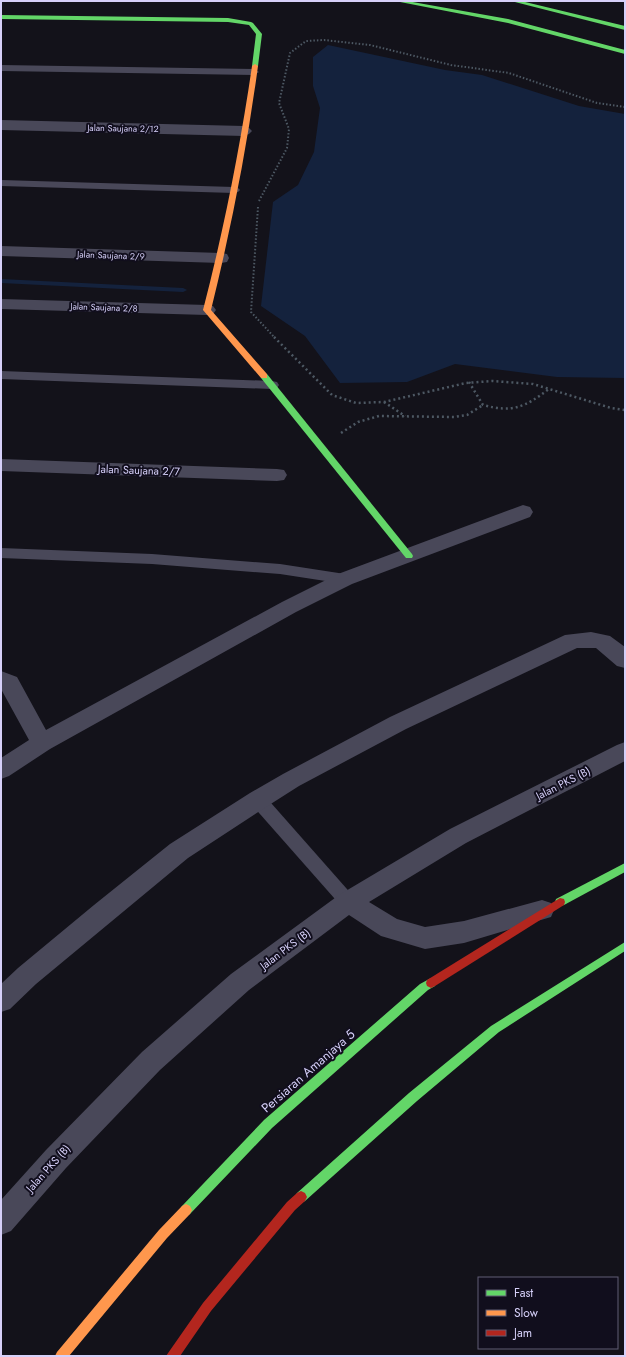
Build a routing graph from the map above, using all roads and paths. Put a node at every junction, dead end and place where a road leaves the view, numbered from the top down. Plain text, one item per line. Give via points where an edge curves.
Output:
1 (398, 1) edge
2 (514, 1) edge
3 (1, 17) edge
4 (625, 28) edge
5 (625, 52) edge
6 (1, 68) edge
7 (254, 72) junction
8 (625, 107) edge
9 (1, 125) edge
10 (244, 131) junction
11 (1, 183) edge
12 (234, 190) junction
13 (1, 251) edge
14 (221, 258) junction
15 (1, 304) edge
16 (207, 310) junction
17 (1, 375) edge
18 (469, 382) junction
19 (272, 385) junction
20 (549, 389) junction
21 (384, 402) junction
22 (483, 404) junction
23 (625, 410) edge
24 (405, 416) junction
25 (322, 446) junction
26 (1, 465) edge
27 (277, 475) dead end
28 (523, 512) dead end
29 (1, 553) edge
30 (409, 556) junction
31 (345, 579) junction
32 (625, 660) edge
33 (1, 679) edge
34 (42, 743) junction
35 (625, 751) edge
36 (1, 770) edge
37 (258, 800) junction
38 (625, 867) edge
39 (348, 902) junction
40 (551, 907) junction
41 (625, 946) edge
42 (1, 1001) edge
43 (1, 1220) edge
44 (60, 1356) edge
45 (172, 1356) edge

1 - 5 street via 508,21
2 - 4 street
3 - 7 street via 228,20 251,24 259,34
6 - 7 lane
7 - 10 street
8 - 21 path via 598,103 509,73 451,65 370,45 324,40 306,41 290,53 279,103 289,129 287,148 258,202 250,312 332,395 356,403
9 - 10 street, Jalan Saujana 2/12
10 - 12 street
11 - 12 lane
12 - 14 street
13 - 14 street, Jalan Saujana 2/9
14 - 16 street
15 - 16 street, Jalan Saujana 2/8
16 - 19 street
17 - 19 lane
18 - 20 path via 493,380 533,384
18 - 21 path
18 - 22 path
19 - 25 street
20 - 22 path via 524,407 497,409
20 - 23 path
21 - 24 path
22 - 24 path via 467,414 454,417
24 - 25 path via 367,418
25 - 30 street
26 - 27 street, Jalan Saujana 2/7
28 - 30 street
29 - 31 lane via 152,559 280,569
30 - 31 street
31 - 34 street via 289,607
32 - 37 street via 609,645 598,640 592,638 573,641 398,723
33 - 34 street via 9,683
34 - 36 street
35 - 39 street, Jalan PKS (B) via 458,836
37 - 39 lane
37 - 42 street via 179,851 27,976
38 - 40 street, Persiaran Amanjaya 5
39 - 40 street via 390,928 425,938 464,932
39 - 43 street, Jalan PKS (B) via 240,982 151,1061
40 - 44 street, Persiaran Amanjaya 5 via 424,987 268,1124 163,1234
41 - 45 street via 495,1029 412,1097 297,1201 208,1307

